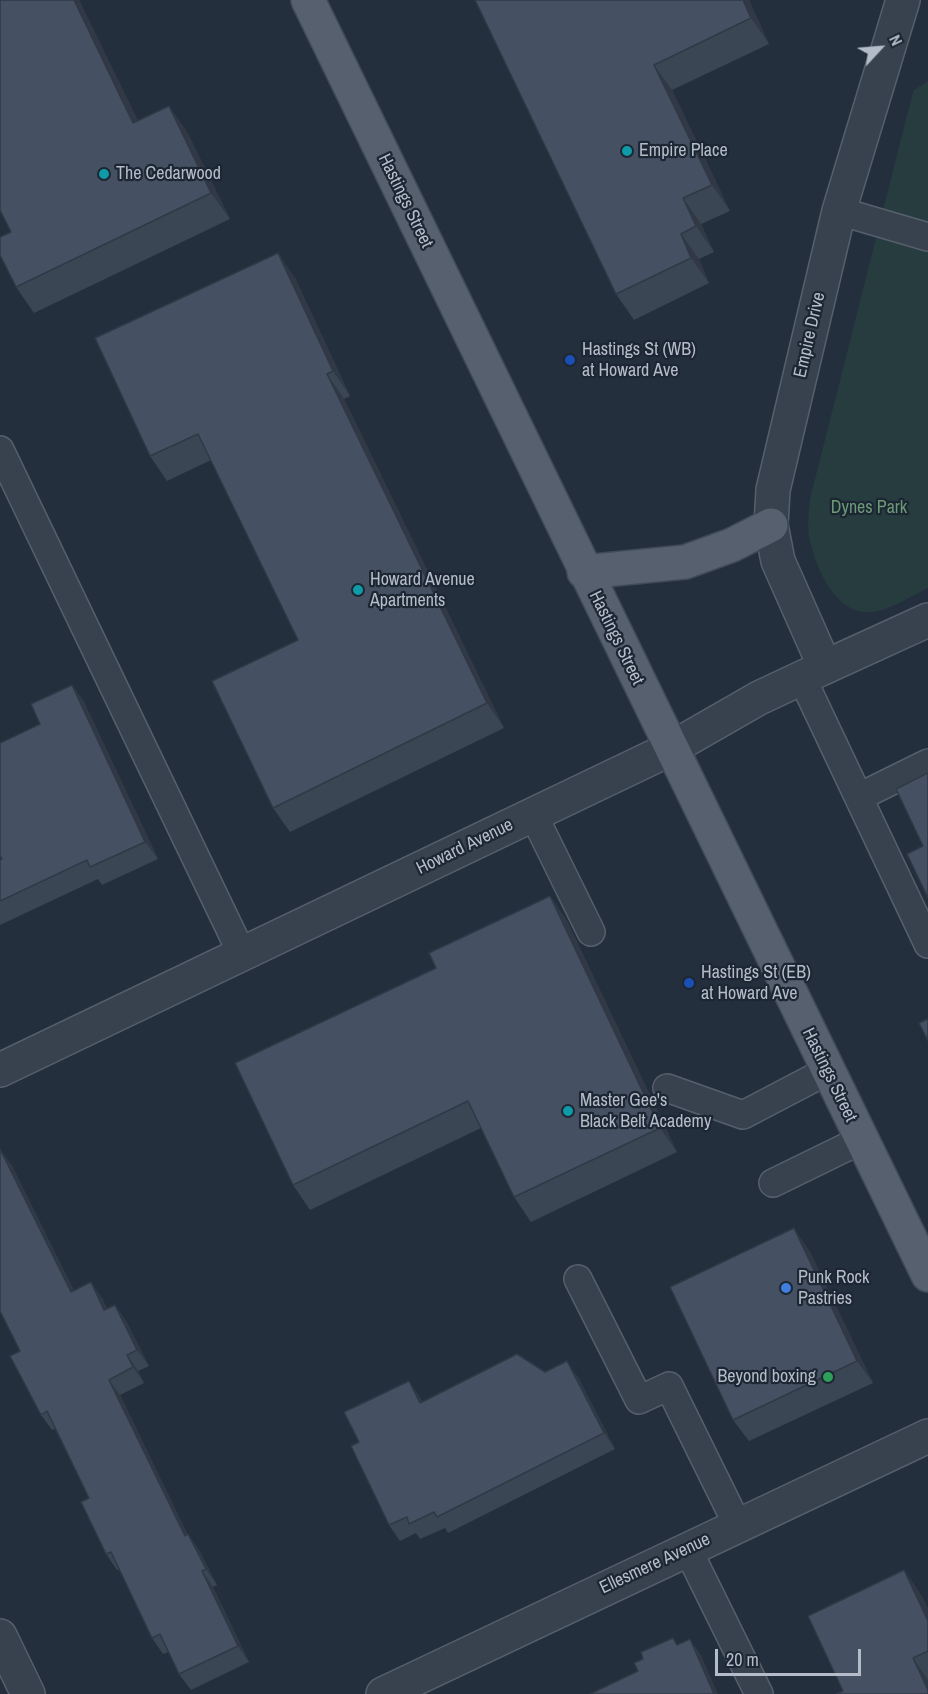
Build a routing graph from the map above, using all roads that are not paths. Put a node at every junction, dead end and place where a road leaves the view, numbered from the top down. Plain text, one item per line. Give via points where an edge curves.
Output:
1 (308, 0) edge
2 (903, 0) edge
3 (839, 211) junction
4 (928, 237) edge
5 (0, 450) edge
6 (771, 525) junction
7 (584, 572) junction
8 (928, 620) edge
9 (813, 673) junction
10 (670, 749) junction
11 (928, 763) edge
12 (859, 797) junction
13 (533, 814) junction
14 (591, 932) dead end
15 (928, 944) edge
16 (242, 954) junction
17 (0, 1070) edge
18 (827, 1071) junction
19 (667, 1088) dead end
20 (861, 1140) junction
21 (772, 1183) dead end
22 (928, 1275) edge
23 (578, 1279) dead end
24 (928, 1436) edge
25 (738, 1526) junction
26 (687, 1548) junction
27 (0, 1636) edge
28 (28, 1694) edge
29 (383, 1694) edge
30 (759, 1694) edge

1 - 7 main road, Hastings Street
2 - 3 street, Empire Drive
3 - 4 lane
3 - 6 street, Empire Drive via 773,490
5 - 16 lane
6 - 7 main road via 685,562
6 - 9 street, Empire Drive via 778,561
7 - 10 main road, Hastings Street
8 - 9 street, Howard Avenue
9 - 10 street, Howard Avenue via 759,698
9 - 12 lane
10 - 13 street, Howard Avenue
10 - 18 main road, Hastings Street
11 - 12 lane
12 - 15 lane
13 - 14 lane
13 - 16 street, Howard Avenue
16 - 17 street, Howard Avenue
18 - 19 lane via 743,1115
18 - 20 main road, Hastings Street
20 - 21 lane
20 - 22 main road, Hastings Street
23 - 25 lane via 639,1401 669,1386
24 - 25 street, Ellesmere Avenue
25 - 26 street, Ellesmere Avenue
26 - 29 street, Ellesmere Avenue
26 - 30 lane
27 - 28 street

